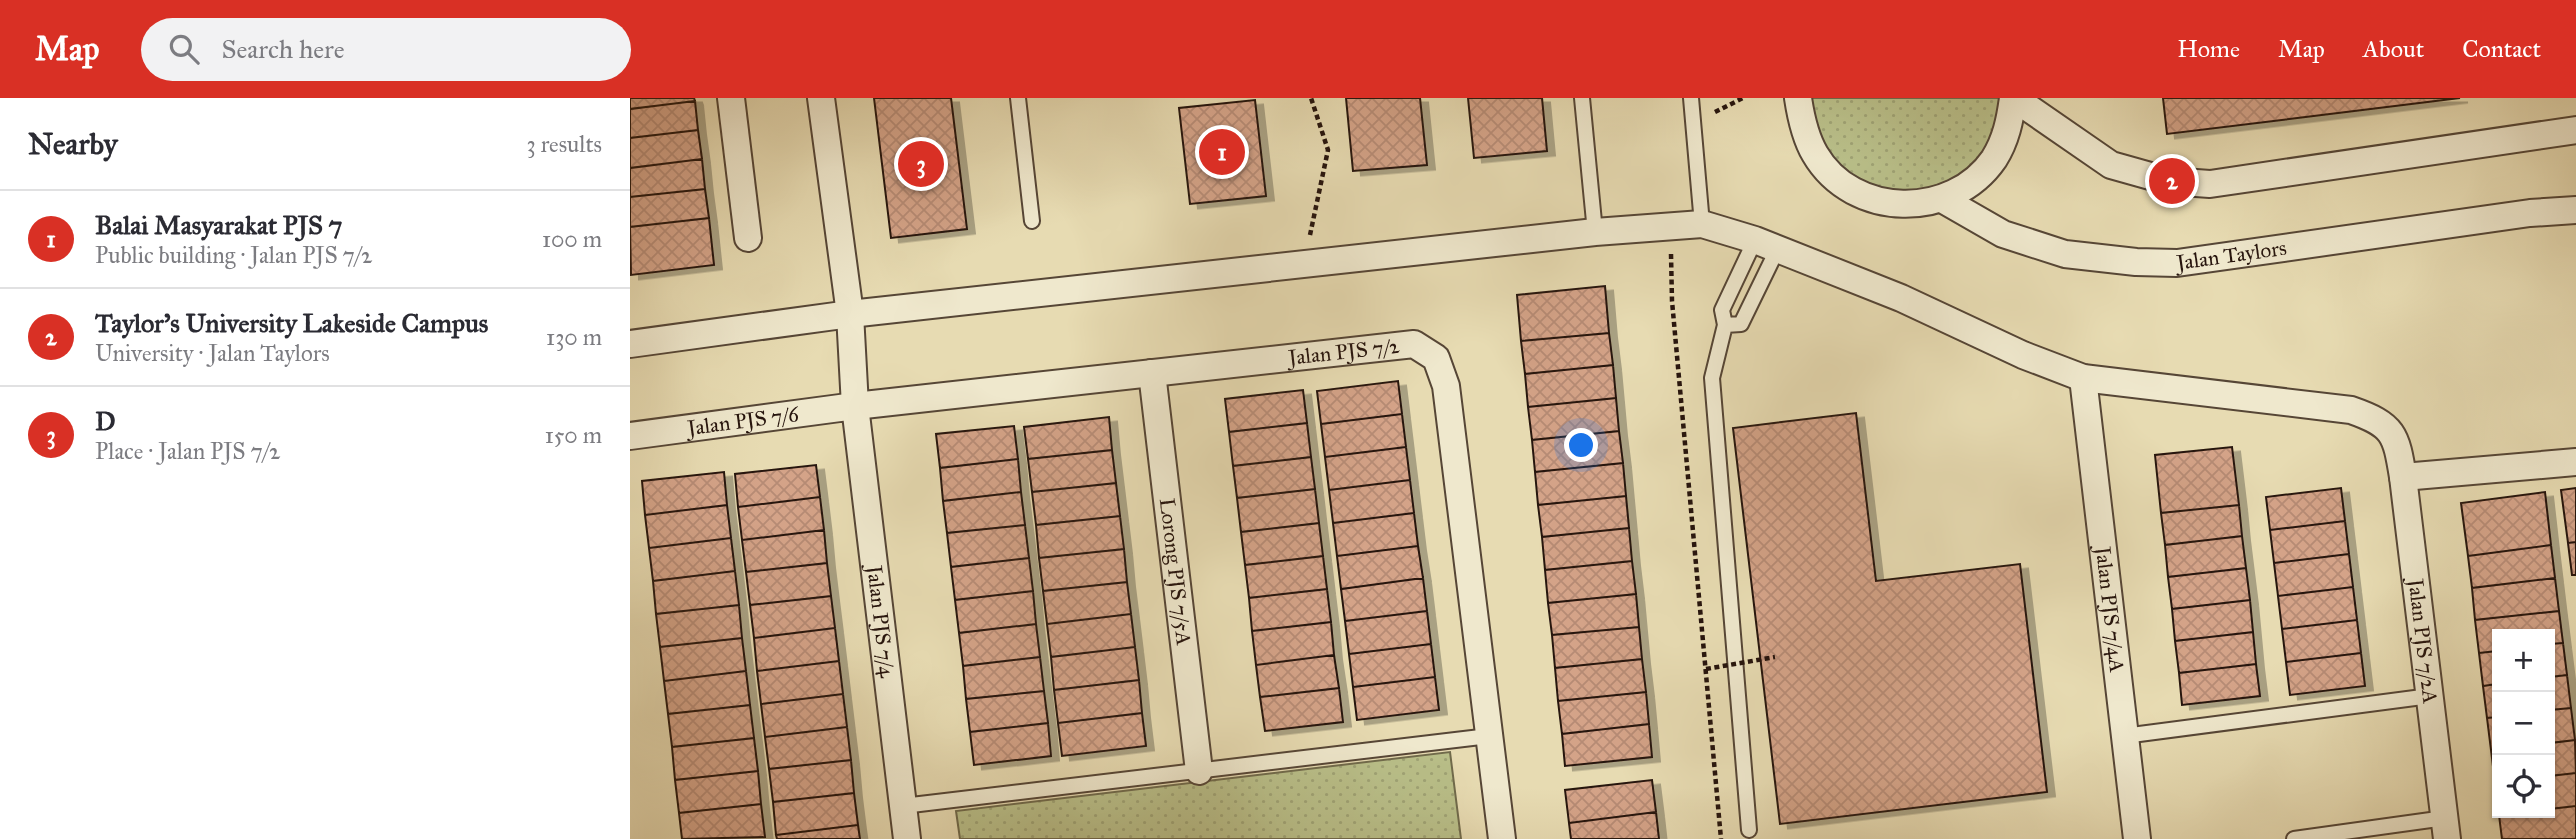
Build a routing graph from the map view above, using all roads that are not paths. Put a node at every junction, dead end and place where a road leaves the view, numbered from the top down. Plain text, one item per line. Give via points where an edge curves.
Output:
1 (731, 98) edge
2 (821, 98) edge
3 (1018, 98) edge
4 (1581, 98) edge
5 (1691, 98) edge
6 (1798, 98) edge
7 (2014, 98) edge
8 (2576, 130) edge
9 (1942, 199) junction
10 (2576, 200) edge
11 (2576, 210) edge
12 (2530, 213) junction
13 (1032, 221) dead end
14 (1702, 224) junction
15 (1595, 232) junction
16 (748, 238) dead end
17 (1766, 245) junction
18 (850, 314) junction
19 (1725, 325) junction
20 (630, 344) edge
21 (1152, 373) junction
22 (2083, 378) junction
23 (855, 407) junction
24 (630, 436) edge
25 (2576, 463) edge
26 (2403, 477) junction
27 (2430, 696) junction
28 (1489, 736) junction
29 (2124, 736) junction
30 (1199, 771) junction
31 (903, 806) junction
32 (2446, 829) edge
33 (1749, 830) dead end
34 (907, 839) edge
35 (1502, 839) edge
36 (2137, 839) edge
37 (2294, 839) edge

1 - 16 street
2 - 18 street
3 - 13 lane
4 - 15 lane
5 - 14 lane
6 - 9 street via 1804,130 1816,156 1858,194 1914,205
7 - 8 street via 2111,164 2168,181 2196,183
7 - 9 street via 2008,130 1993,160 1970,183
9 - 12 street, Jalan Taylors via 2003,234 2065,254 2136,262 2177,262
10 - 12 street, Jalan Taylors
11 - 12 street, Jalan Taylors
14 - 15 street
14 - 17 street
15 - 18 street
17 - 19 lane via 1722,310
17 - 19 lane via 1741,324
17 - 22 street
18 - 20 street
18 - 23 street
19 - 33 lane via 1712,378
21 - 23 street, Jalan PJS 7/2
21 - 28 street, Jalan PJS 7/2 via 1414,344 1436,358 1446,386
21 - 30 street, Lorong PJS 7/5A
22 - 26 street, Jalan PJS 7/2A via 2351,410 2380,421 2398,443
22 - 29 street, Jalan PJS 7/4A
23 - 24 street, Jalan PJS 7/6
23 - 31 street, Jalan PJS 7/4
25 - 26 street
26 - 27 street, Jalan PJS 7/2A
27 - 29 lane
27 - 32 street, Jalan PJS 7/2A
28 - 30 lane
28 - 35 street, Jalan PJS 7/2
29 - 36 street, Jalan PJS 7/4A
30 - 31 lane
31 - 34 street, Jalan PJS 7/4
32 - 37 lane

